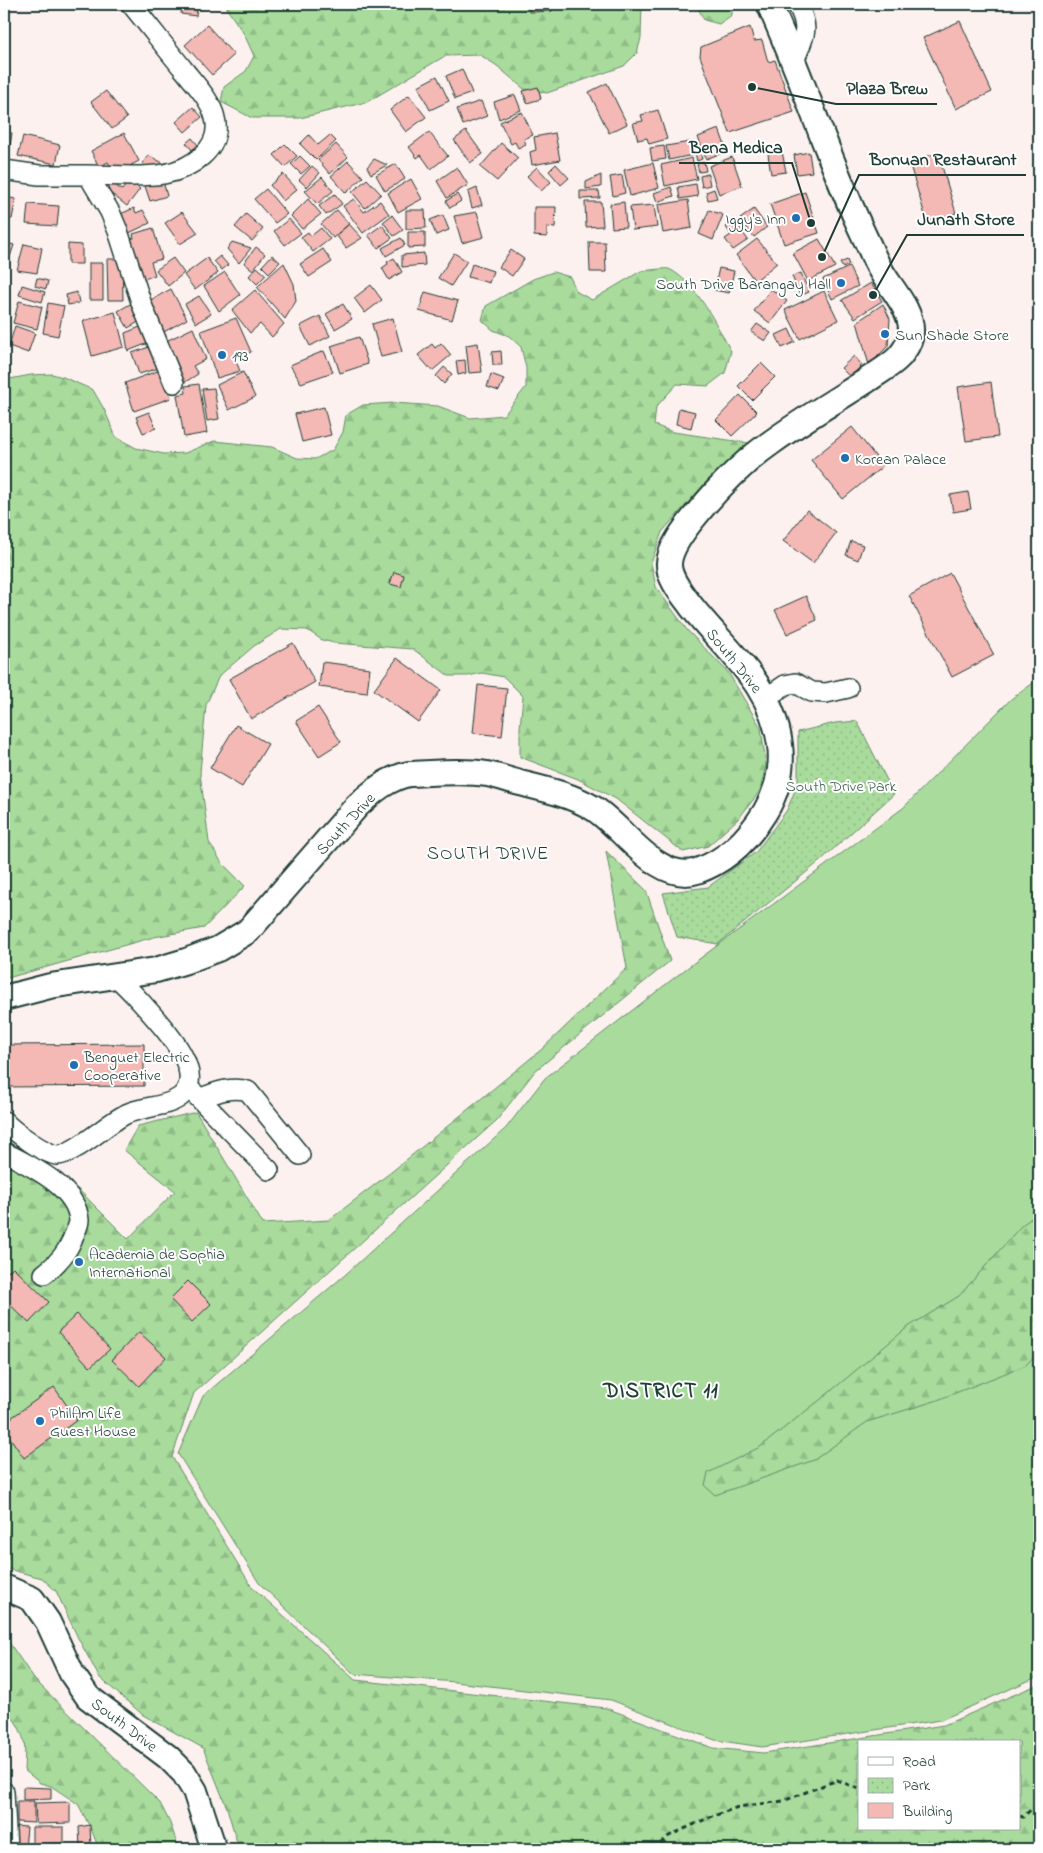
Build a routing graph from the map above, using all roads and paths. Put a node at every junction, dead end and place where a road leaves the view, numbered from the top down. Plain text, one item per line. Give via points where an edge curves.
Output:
1 (131, 4) edge
2 (769, 4) edge
3 (797, 4) edge
4 (794, 62) junction
5 (4, 170) edge
6 (88, 175) junction
7 (174, 383) dead end
8 (848, 688) dead end
9 (766, 698) junction
10 (116, 977) junction
11 (4, 998) edge
12 (194, 1093) junction
13 (4, 1121) edge
14 (4, 1152) edge
15 (300, 1155) dead end
16 (269, 1170) dead end
17 (44, 1274) dead end
18 (4, 1588) edge
19 (858, 1789) edge
20 (4, 1792) edge
21 (1039, 1802) edge
22 (1020, 1816) edge
23 (7, 1849) edge
24 (214, 1849) edge
25 (654, 1849) edge

1 - 6 street via 205,97 215,118 215,138 202,156 180,170 147,176
2 - 4 main road, South Drive
3 - 4 street via 806,28
4 - 9 main road, South Drive via 853,214 912,326 910,343 898,358 770,443 730,478 676,541 669,563 672,577 683,596 746,669
5 - 6 street via 39,175
6 - 7 street via 118,231 142,305
8 - 9 street via 826,694 812,692 796,683
9 - 10 main road, South Drive via 778,730 781,755 773,798 748,835 731,853 696,871 670,870 655,862 593,808 551,791 485,773 397,776 357,806 248,931 218,949 186,961
10 - 11 main road, South Drive via 50,986
10 - 12 street via 173,1039 187,1066
12 - 13 street via 128,1113 71,1151 57,1156 43,1151
12 - 15 street via 238,1088 248,1091
12 - 16 street
14 - 17 street via 50,1178 72,1199 79,1221 70,1247
18 - 24 main road, South Drive via 32,1599 88,1697 168,1757 184,1773 195,1792
19 - 25 path via 837,1780 783,1801 738,1807 669,1836
20 - 23 street
21 - 22 path

